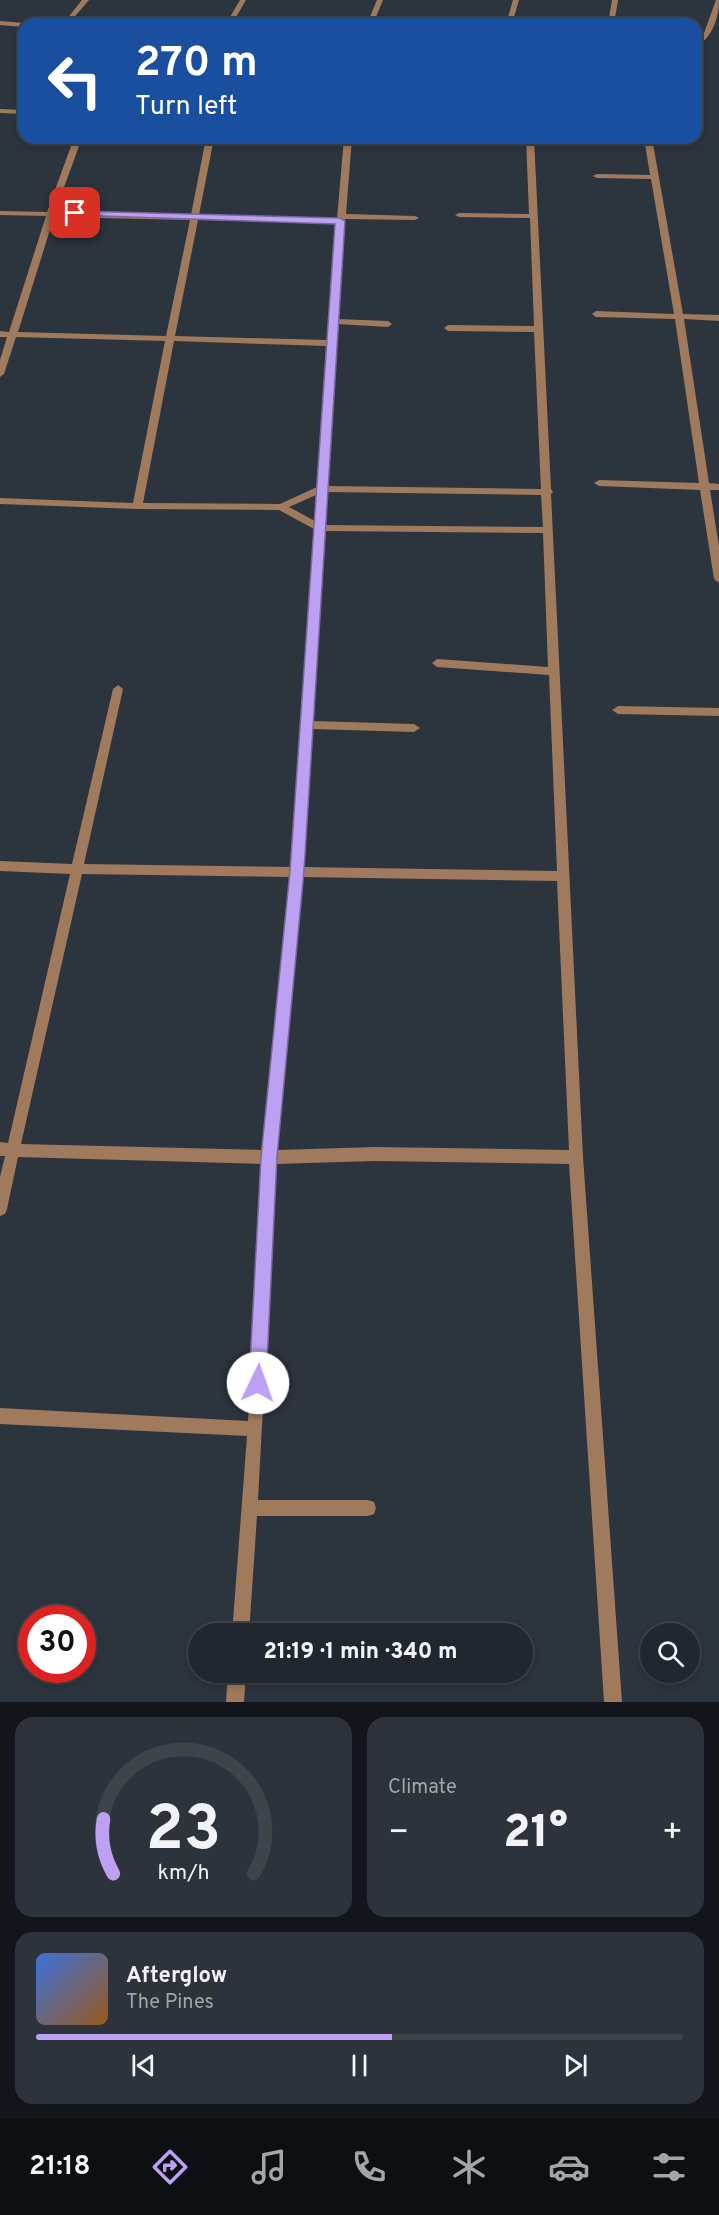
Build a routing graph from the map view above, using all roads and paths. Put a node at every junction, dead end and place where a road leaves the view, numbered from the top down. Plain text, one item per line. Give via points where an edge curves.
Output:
1 (86, 0) edge
2 (243, 0) edge
3 (380, 0) edge
4 (516, 0) edge
5 (615, 0) edge
6 (719, 1) edge
7 (71, 18) edge
8 (232, 18) edge
9 (372, 18) edge
10 (511, 18) edge
11 (612, 18) edge
12 (0, 23) edge
13 (18, 24) edge
14 (702, 39) edge
15 (0, 111) edge
16 (18, 112) edge
17 (76, 144) edge
18 (209, 144) edge
19 (347, 144) edge
20 (530, 144) edge
21 (649, 144) edge
22 (597, 176) dead end
23 (654, 177) junction
24 (0, 213) edge
25 (51, 213) junction
26 (459, 215) dead end
27 (534, 216) junction
28 (193, 217) junction
29 (340, 218) junction
30 (415, 218) dead end
31 (596, 314) dead end
32 (679, 318) junction
33 (719, 318) edge
34 (333, 321) junction
35 (388, 324) dead end
36 (448, 328) dead end
37 (538, 329) junction
38 (0, 334) edge
39 (12, 335) junction
40 (171, 340) junction
41 (331, 343) junction
42 (0, 374) edge
43 (599, 483) dead end
44 (706, 487) junction
45 (719, 488) edge
46 (321, 489) junction
47 (548, 492) junction
48 (0, 501) edge
49 (137, 506) junction
50 (281, 507) junction
51 (320, 528) junction
52 (548, 530) junction
53 (719, 579) edge
54 (436, 663) dead end
55 (554, 671) junction
56 (118, 690) dead end
57 (618, 710) dead end
58 (719, 712) edge
59 (307, 725) junction
60 (414, 728) dead end
61 (0, 866) edge
62 (76, 869) junction
63 (297, 871) junction
64 (564, 876) junction
65 (6, 1150) edge
66 (269, 1157) junction
67 (576, 1157) junction
68 (0, 1209) edge
69 (0, 1416) edge
70 (255, 1429) junction
71 (249, 1508) junction
72 (368, 1508) dead end
73 (241, 1623) edge
74 (236, 1683) edge
75 (235, 1702) edge
76 (613, 1702) edge

1 - 7 street
2 - 8 street
3 - 9 street
4 - 10 street
5 - 11 street
6 - 14 street
12 - 13 street
15 - 16 street
17 - 25 street
18 - 28 street
19 - 29 street
20 - 27 street
21 - 23 street
22 - 23 street
23 - 32 street
24 - 25 street
25 - 28 street
25 - 39 street
26 - 27 street
27 - 37 street
28 - 29 street
28 - 40 street
29 - 30 street
29 - 34 street
31 - 32 street
32 - 33 street
32 - 44 street
34 - 35 street
34 - 41 street
36 - 37 street
37 - 47 street
38 - 39 street
39 - 40 street
39 - 42 street
40 - 41 street
40 - 49 street
41 - 46 street
43 - 44 street
44 - 45 street
44 - 53 street
46 - 47 street
46 - 50 street
46 - 51 street
47 - 52 street
48 - 49 street
49 - 50 street
50 - 51 street
51 - 52 street
51 - 59 street
52 - 55 street
54 - 55 street
55 - 64 street
56 - 62 street
57 - 58 street
59 - 60 street
59 - 63 street
61 - 62 street
62 - 63 street
62 - 65 street
63 - 64 street
63 - 66 street
64 - 67 street
65 - 66 street
65 - 68 street
66 - 67 street
66 - 70 street
67 - 76 street
69 - 70 street
70 - 71 street
71 - 72 street
71 - 73 street
74 - 75 street

